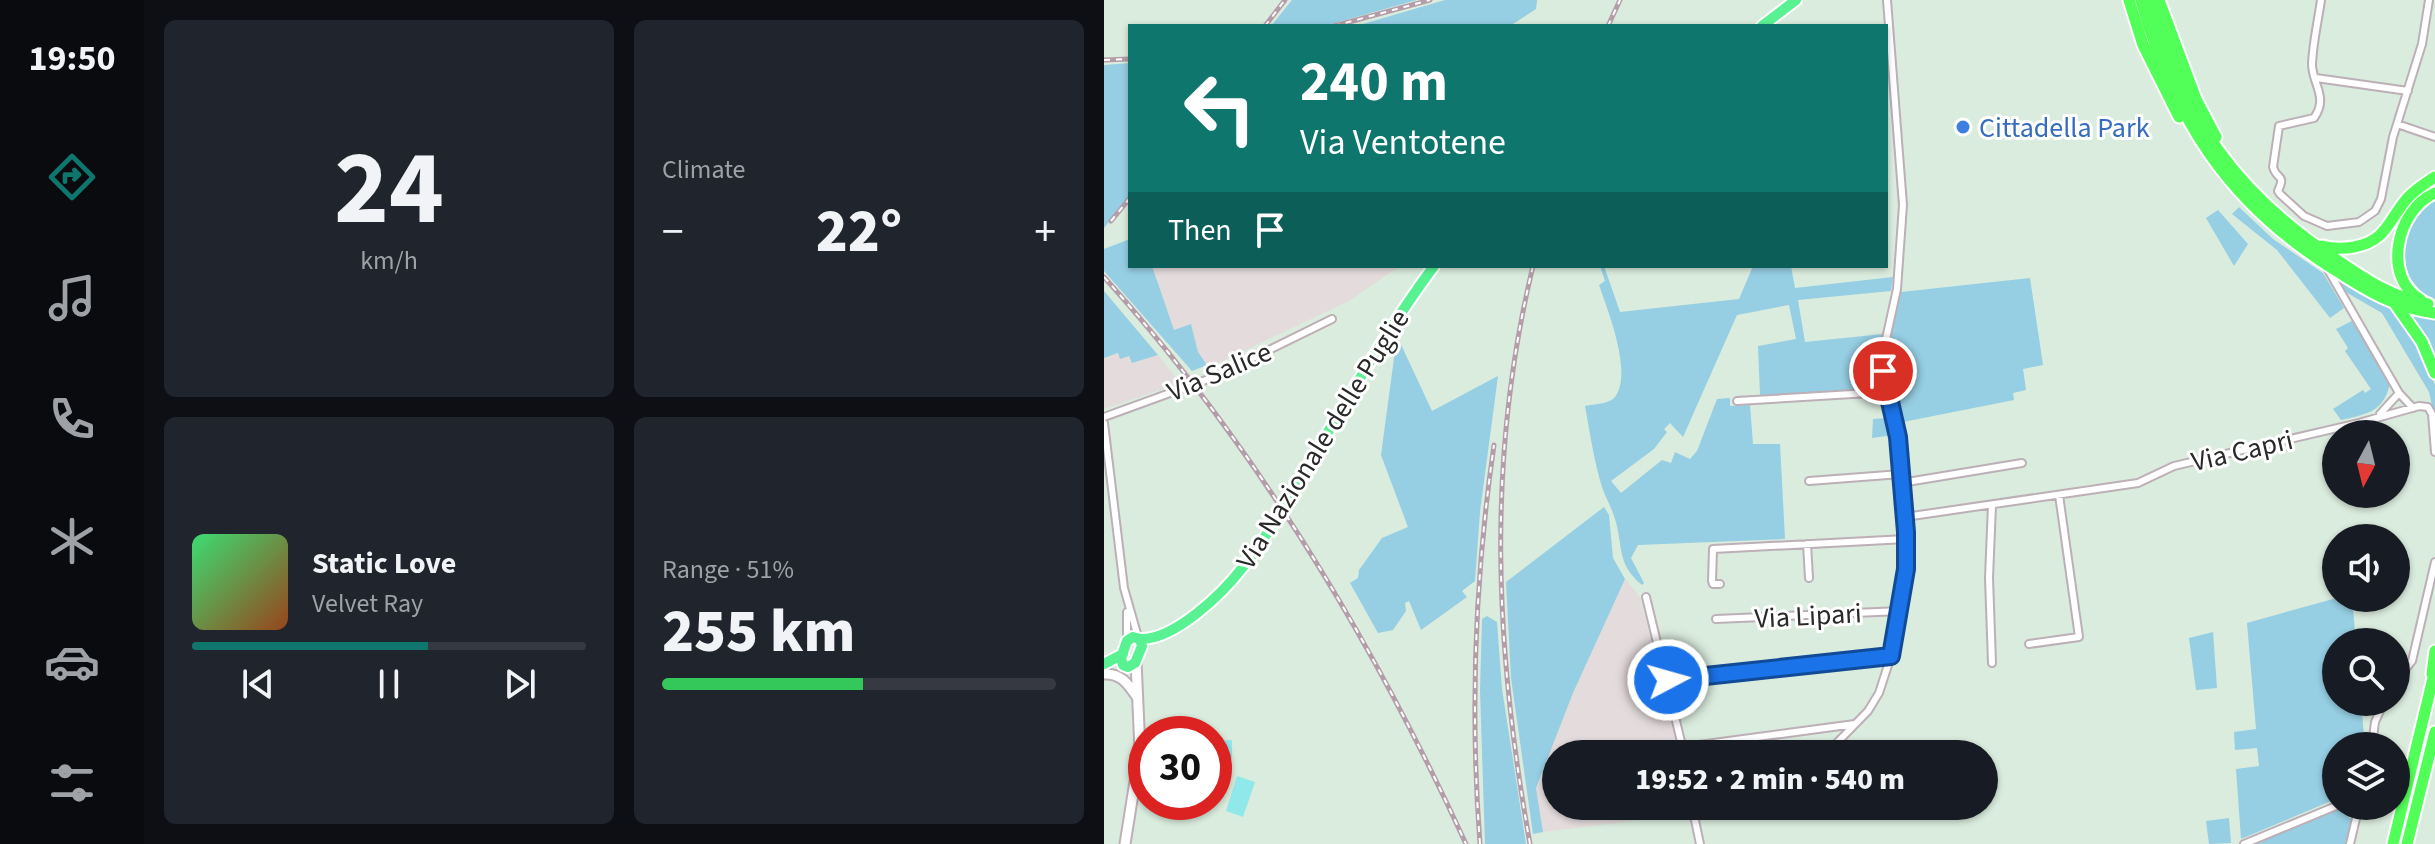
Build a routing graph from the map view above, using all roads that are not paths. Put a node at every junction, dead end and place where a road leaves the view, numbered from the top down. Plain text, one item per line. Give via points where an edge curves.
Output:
1 (1795, 0) edge
2 (1887, 0) edge
3 (2129, 0) edge
4 (2141, 0) edge
5 (2150, 0) edge
6 (2159, 0) edge
7 (2321, 0) edge
8 (2429, 0) edge
9 (1765, 24) edge
10 (2316, 78) junction
11 (2408, 91) junction
12 (2397, 124) junction
13 (2435, 137) edge
14 (2221, 171) junction
15 (2435, 177) edge
16 (2435, 193) edge
17 (2254, 194) junction
18 (2307, 241) junction
19 (2325, 264) junction
20 (1433, 268) edge
21 (2396, 304) junction
22 (2433, 308) edge
23 (1332, 319) dead end
24 (2435, 373) edge
25 (1886, 392) junction
26 (2399, 393) junction
27 (1737, 401) dead end
28 (2413, 408) junction
29 (2375, 417) junction
30 (1104, 420) edge
31 (2435, 452) edge
32 (2022, 463) dead end
33 (1901, 474) junction
34 (1809, 481) dead end
35 (1901, 483) junction
36 (2059, 495) junction
37 (1992, 505) junction
38 (1905, 517) junction
39 (1906, 539) junction
40 (1807, 544) junction
41 (2435, 562) edge
42 (1809, 578) dead end
43 (1720, 584) dead end
44 (1646, 597) dead end
45 (1128, 608) junction
46 (1901, 611) junction
47 (1716, 619) dead end
48 (1163, 634) junction
49 (1139, 638) junction
50 (2029, 644) dead end
51 (2435, 651) edge
52 (1891, 656) junction
53 (1129, 657) junction
54 (1992, 663) dead end
55 (1104, 664) edge
56 (2410, 664) edge
57 (2435, 670) edge
58 (1104, 673) edge
59 (1668, 680) junction
60 (2430, 693) junction
61 (1138, 702) junction
62 (1855, 724) junction
63 (2435, 732) edge
64 (1682, 740) edge
65 (1750, 740) edge
66 (1840, 740) edge
67 (2322, 812) edge
68 (1695, 820) edge
69 (2356, 820) edge
70 (1125, 844) edge
71 (1700, 844) edge
72 (2244, 844) edge
73 (2350, 844) edge
74 (2393, 844) edge
75 (2407, 844) edge

1 - 9 main road
2 - 25 street via 1906,223 1886,339
3 - 14 highway via 2143,45 2177,114
4 - 14 highway via 2180,103
5 - 17 highway via 2202,128
6 - 17 highway via 2203,113
7 - 10 street via 2312,69
8 - 11 street
10 - 11 street
10 - 12 street via 2322,96 2317,114 2279,126 2273,167 2282,181 2278,191 2304,216 2335,226 2368,218 2381,199
11 - 12 street
12 - 13 street
14 - 19 highway via 2276,230
15 - 18 highway via 2406,199 2379,238 2332,249
16 - 22 highway via 2411,212 2398,241 2397,264 2415,297
17 - 18 highway
18 - 22 highway via 2389,293
19 - 21 highway
19 - 26 street
20 - 48 main road, Via Nazionale delle Puglie via 1253,554 1210,602
21 - 22 highway
21 - 24 highway
23 - 30 street, Via Salice via 1214,377
25 - 27 street
25 - 33 street
26 - 28 street
26 - 29 street
28 - 29 street, Via Capri
28 - 31 street via 2428,407 2432,414
29 - 36 street, Via Capri via 2174,466 2138,483
30 - 45 street
32 - 35 street
33 - 34 street
33 - 35 street
35 - 38 street
36 - 37 street, Via Capri
36 - 50 street via 2079,637
37 - 38 street, Via Capri
37 - 54 street
38 - 39 street
39 - 40 street
39 - 46 street
40 - 42 street
40 - 43 street via 1713,549 1712,581
41 - 56 street
44 - 59 street
45 - 49 street
45 - 53 street
46 - 47 street, Via Lipari
46 - 52 street
48 - 49 main road, Via Nazionale delle Puglie
48 - 53 main road, Via Nazionale delle Puglie
49 - 53 main road via 1143,643
51 - 60 highway
52 - 59 street
52 - 62 street via 1879,693
53 - 55 main road, Via Nazionale delle Puglie
53 - 58 main road, Via Nazionale delle Puglie
53 - 61 main road
57 - 60 highway
58 - 61 main road via 1126,681
59 - 64 street
60 - 74 highway
61 - 70 main road via 1140,750
62 - 65 street
62 - 66 street
63 - 75 highway
67 - 72 street
68 - 71 street
69 - 73 street

